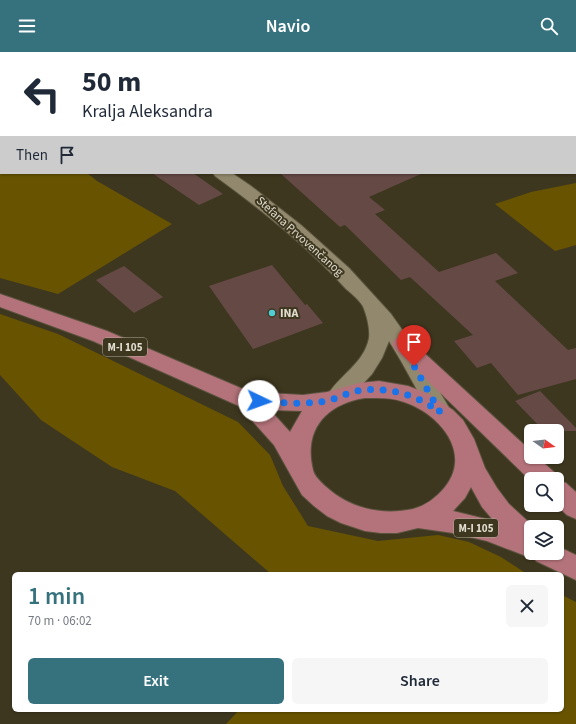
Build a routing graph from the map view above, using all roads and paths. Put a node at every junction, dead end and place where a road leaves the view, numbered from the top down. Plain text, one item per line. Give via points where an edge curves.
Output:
1 (222, 174) edge
2 (0, 300) edge
3 (372, 306) junction
4 (402, 344) junction
5 (334, 398) junction
6 (248, 400) junction
7 (440, 412) junction
8 (467, 455) junction
9 (301, 469) junction
10 (538, 472) edge
11 (564, 497) edge
12 (576, 508) edge
13 (419, 518) junction
14 (524, 533) edge
15 (524, 544) edge
16 (559, 560) edge
17 (576, 568) edge

1 - 3 street, Stefana Prvovenčanog via 249,192 309,242
2 - 6 main road, M-I 105 via 100,336
3 - 4 street, Stefana Prvovenčanog
3 - 5 street via 378,318 381,337 377,350 370,362
4 - 7 street, Stefana Prvovenčanog
4 - 10 main road
5 - 6 main road, M-I 105 via 302,403
5 - 7 main road, M-I 105 via 355,391 391,390 409,394
5 - 9 main road, M-I 105 via 318,408 308,418 302,430 298,449
6 - 9 main road, M-I 105 via 283,440
7 - 8 main road, M-I 105 via 453,424 462,439
8 - 13 main road, M-I 105 via 466,471 451,499 437,510
8 - 14 main road, M-I 105 via 477,478 499,510
9 - 13 main road, M-I 105 via 310,487 326,502 347,514 371,521 396,522
11 - 12 main road
13 - 15 main road, M-I 105 via 453,522 490,531
16 - 17 main road

